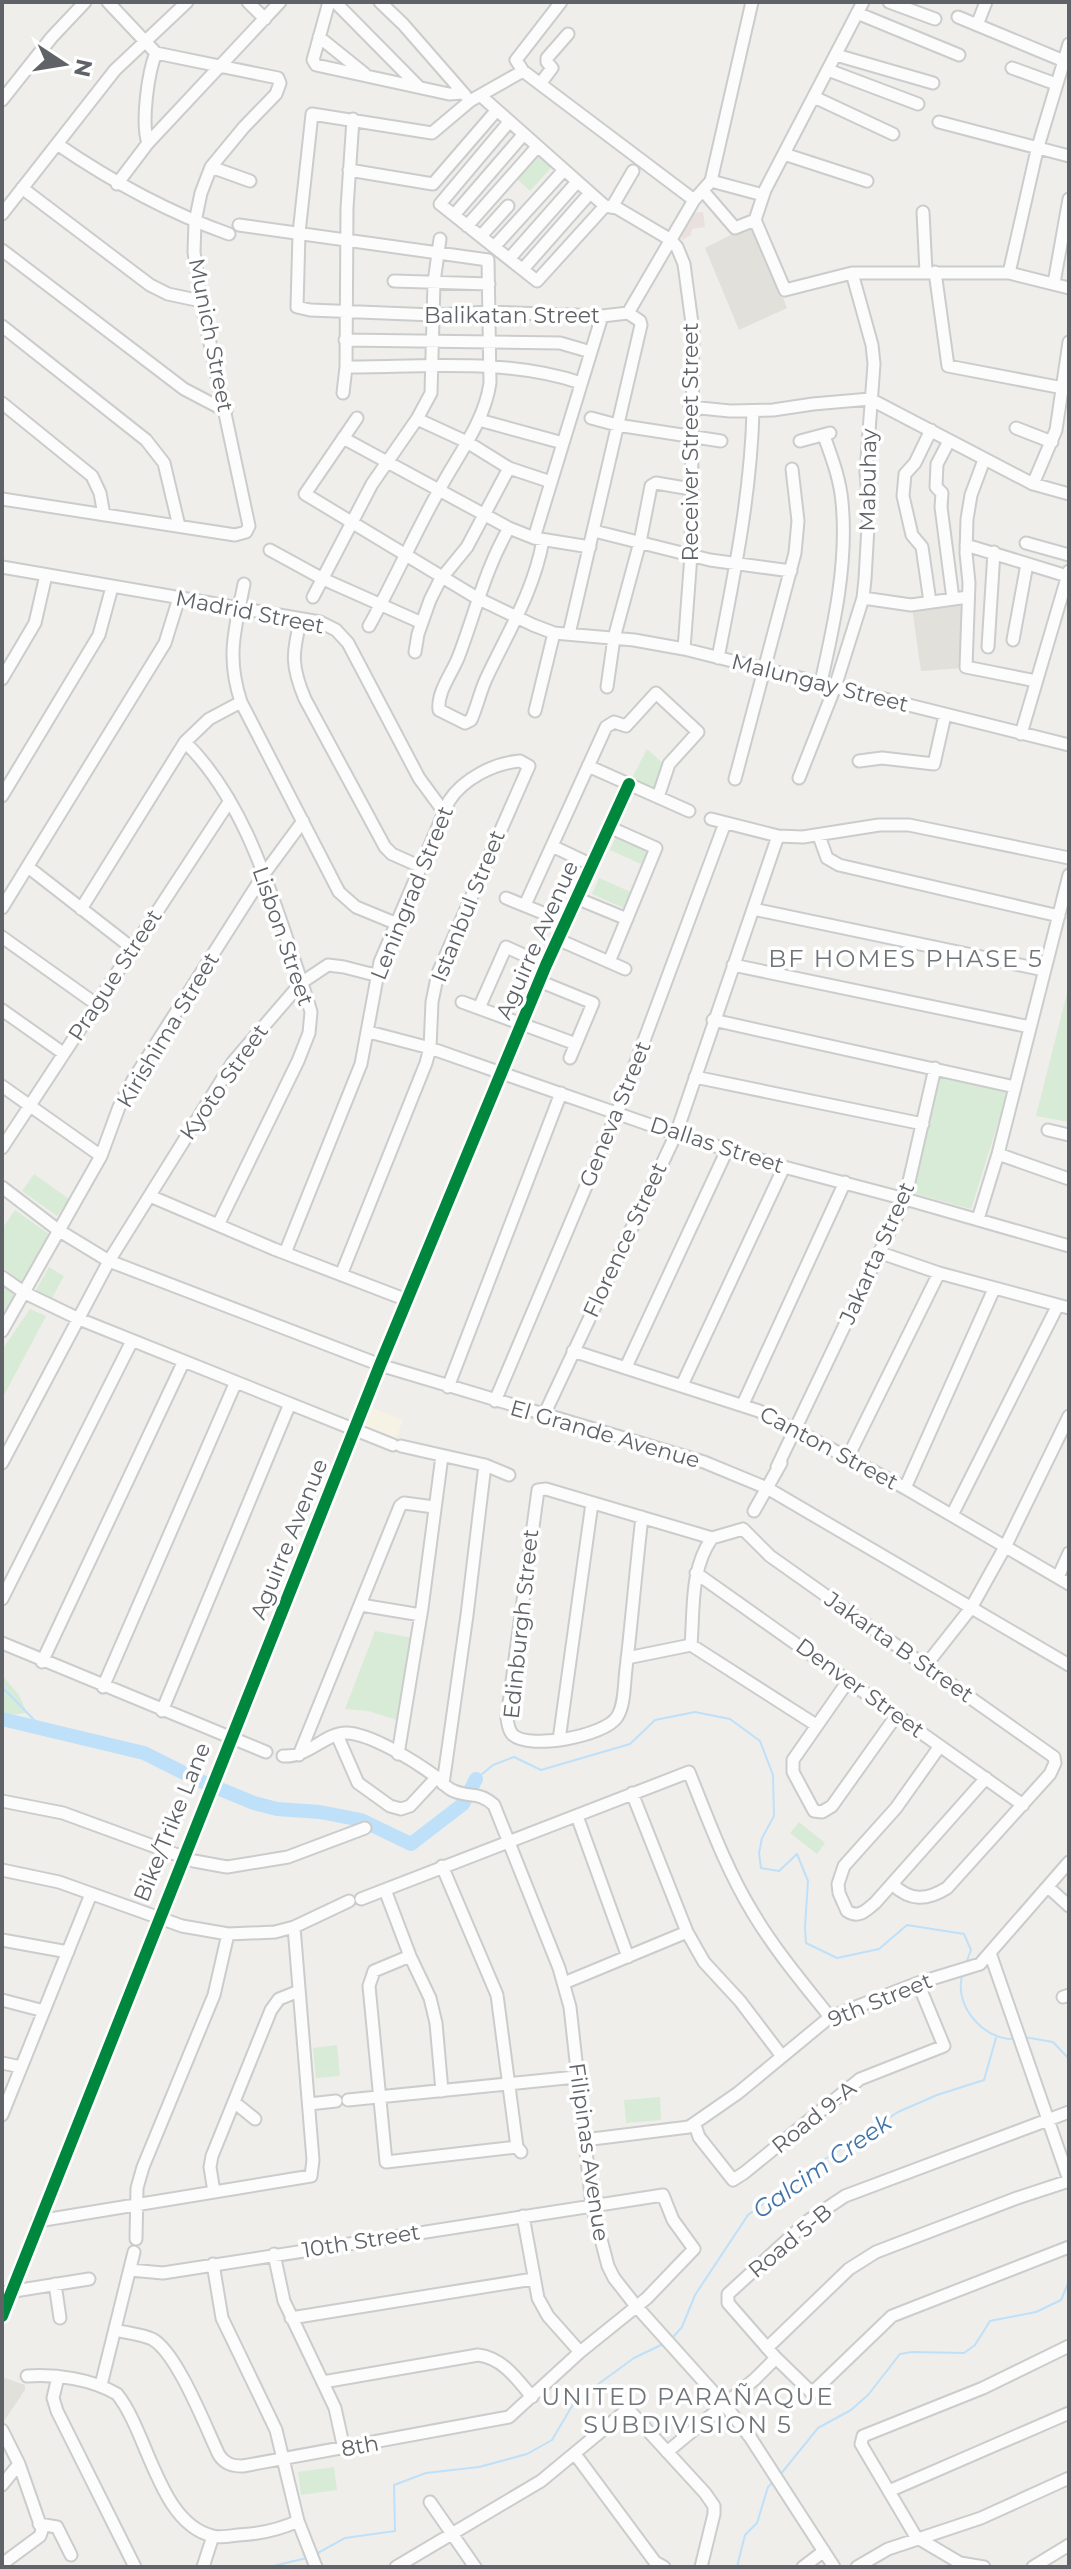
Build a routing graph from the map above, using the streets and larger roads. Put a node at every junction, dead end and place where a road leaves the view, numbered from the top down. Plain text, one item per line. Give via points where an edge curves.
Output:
1 (85, 2) edge
2 (108, 2) edge
3 (187, 2) edge
4 (248, 2) edge
5 (280, 2) edge
6 (329, 2) edge
7 (335, 2) edge
8 (380, 2) edge
9 (561, 2) edge
10 (752, 2) edge
11 (889, 2) edge
12 (986, 2) edge
13 (860, 8) edge
14 (958, 17) dead end
15 (265, 19) junction
16 (935, 19) dead end
17 (977, 25) junction
18 (568, 34) dead end
19 (319, 37) junction
20 (144, 40) junction
21 (1069, 44) edge
22 (156, 53) junction
23 (836, 55) junction
24 (959, 55) dead end
25 (1064, 61) junction
26 (221, 66) junction
27 (1012, 68) dead end
28 (828, 70) junction
29 (523, 71) junction
30 (368, 77) junction
31 (933, 83) dead end
32 (540, 84) junction
33 (1056, 84) junction
34 (419, 88) junction
35 (471, 97) junction
36 (814, 97) junction
37 (2, 100) edge
38 (918, 104) dead end
39 (496, 111) junction
40 (353, 119) junction
41 (509, 122) junction
42 (939, 122) dead end
43 (893, 134) dead end
44 (523, 135) junction
45 (148, 143) junction
46 (57, 144) junction
47 (537, 147) junction
48 (1037, 150) junction
49 (784, 154) junction
50 (1069, 156) edge
51 (211, 167) junction
52 (349, 170) junction
53 (564, 170) junction
54 (633, 171) dead end
55 (250, 181) dead end
56 (711, 181) junction
57 (867, 181) dead end
58 (577, 182) junction
59 (117, 184) junction
60 (22, 188) junction
61 (590, 193) junction
62 (763, 195) junction
63 (699, 196) junction
64 (1069, 199) edge
65 (508, 206) dead end
66 (609, 206) junction
67 (923, 212) dead end
68 (2, 214) edge
69 (454, 215) junction
70 (755, 220) junction
71 (195, 222) junction
72 (467, 226) junction
73 (299, 233) junction
74 (481, 236) junction
75 (440, 239) dead end
76 (347, 240) junction
77 (671, 240) junction
78 (494, 247) junction
79 (2, 250) edge
80 (437, 252) junction
81 (509, 259) junction
82 (523, 269) junction
83 (930, 272) junction
84 (852, 273) junction
85 (1009, 273) junction
86 (394, 281) dead end
87 (434, 282) junction
88 (1054, 283) junction
89 (489, 284) junction
90 (1069, 288) edge
91 (201, 301) junction
92 (345, 312) junction
93 (489, 312) junction
94 (628, 313) junction
95 (434, 315) junction
96 (602, 316) junction
97 (2, 326) edge
98 (345, 340) junction
99 (433, 341) junction
100 (490, 341) junction
101 (1069, 342) edge
102 (591, 352) junction
103 (490, 366) junction
104 (346, 367) junction
105 (432, 367) junction
106 (581, 383) junction
107 (1063, 388) junction
108 (343, 393) dead end
109 (870, 399) junction
110 (2, 403) edge
111 (690, 407) junction
112 (226, 411) junction
113 (753, 411) junction
114 (357, 418) dead end
115 (591, 418) dead end
116 (417, 419) junction
117 (479, 420) junction
118 (617, 425) junction
119 (1016, 428) dead end
120 (931, 430) junction
121 (691, 437) junction
122 (343, 438) junction
123 (721, 441) dead end
124 (800, 441) dead end
125 (949, 441) junction
126 (467, 442) junction
127 (1052, 442) junction
128 (563, 443) junction
129 (984, 460) junction
130 (387, 463) junction
131 (509, 468) junction
132 (792, 469) dead end
133 (551, 482) junction
134 (1033, 484) junction
135 (439, 489) junction
136 (691, 489) junction
137 (1069, 494) edge
138 (2, 499) edge
139 (104, 515) junction
140 (482, 515) junction
141 (352, 521) junction
142 (179, 526) junction
143 (509, 528) junction
144 (594, 531) junction
145 (538, 539) junction
146 (640, 542) junction
147 (1026, 543) dead end
148 (966, 545) junction
149 (590, 547) junction
150 (270, 550) dead end
151 (994, 552) junction
152 (405, 553) junction
153 (691, 555) junction
154 (1069, 555) edge
155 (1027, 564) junction
156 (736, 565) junction
157 (2, 567) edge
158 (791, 571) junction
159 (1068, 574) edge
160 (46, 575) junction
161 (444, 578) junction
162 (323, 579) junction
163 (244, 584) dead end
164 (112, 587) junction
165 (313, 597) dead end
166 (968, 597) junction
167 (179, 598) junction
168 (477, 598) junction
169 (863, 598) junction
170 (953, 599) junction
171 (930, 602) junction
172 (381, 605) junction
173 (239, 609) junction
174 (301, 619) junction
175 (518, 619) junction
176 (422, 623) junction
177 (369, 626) dead end
178 (554, 633) junction
179 (569, 634) junction
180 (614, 638) junction
181 (1013, 640) dead end
182 (988, 647) dead end
183 (684, 649) junction
184 (415, 652) dead end
185 (718, 658) junction
186 (766, 668) junction
187 (2, 679) edge
188 (1036, 681) junction
189 (821, 682) junction
190 (607, 687) dead end
191 (835, 687) junction
192 (241, 702) junction
193 (535, 711) dead end
194 (945, 715) junction
195 (1021, 734) junction
196 (185, 742) junction
197 (1069, 745) edge
198 (859, 761) dead end
199 (529, 766) joint
200 (588, 766) junction
201 (799, 778) dead end
202 (735, 779) dead end
203 (629, 784) junction
204 (2, 796) edge
205 (658, 797) junction
206 (229, 802) junction
207 (689, 811) dead end
208 (444, 812) junction
209 (711, 819) dead end
210 (303, 821) junction
211 (725, 823) junction
212 (609, 827) junction
213 (778, 836) junction
214 (819, 836) junction
215 (552, 846) junction
216 (1069, 858) edge
217 (592, 865) junction
218 (419, 866) junction
219 (28, 867) junction
220 (264, 874) junction
221 (1069, 875) edge
222 (506, 898) dead end
223 (576, 898) junction
224 (525, 905) junction
225 (2, 908) edge
226 (81, 909) junction
227 (753, 909) junction
228 (1059, 916) junction
229 (627, 919) junction
230 (565, 922) junction
231 (395, 923) junction
232 (2, 937) edge
233 (557, 939) junction
234 (132, 948) junction
235 (609, 962) junction
236 (546, 965) junction
237 (733, 965) junction
238 (625, 969) dead end
239 (1044, 970) junction
240 (375, 975) junction
241 (539, 981) junction
242 (301, 983) junction
243 (462, 1002) dead end
244 (96, 1004) junction
245 (479, 1008) junction
246 (2, 1010) edge
247 (713, 1020) junction
248 (521, 1024) junction
249 (1030, 1027) junction
250 (369, 1032) junction
251 (576, 1044) junction
252 (430, 1048) junction
253 (63, 1053) junction
254 (570, 1058) dead end
255 (935, 1068) junction
256 (501, 1072) junction
257 (695, 1077) junction
258 (2, 1086) edge
259 (1015, 1087) junction
260 (561, 1093) junction
261 (29, 1106) junction
262 (617, 1113) junction
263 (923, 1124) junction
264 (1048, 1130) dead end
265 (676, 1134) junction
266 (1069, 1135) edge
267 (2, 1148) edge
268 (727, 1150) junction
269 (998, 1154) junction
270 (101, 1156) junction
271 (784, 1167) junction
272 (1069, 1179) edge
273 (845, 1182) junction
274 (2, 1187) edge
275 (150, 1196) junction
276 (905, 1199) junction
277 (978, 1219) junction
278 (218, 1225) junction
279 (58, 1230) junction
280 (1069, 1246) edge
281 (285, 1253) junction
282 (881, 1253) junction
283 (109, 1258) junction
284 (939, 1273) junction
285 (341, 1275) junction
286 (2, 1277) edge
287 (994, 1289) junction
288 (25, 1293) junction
289 (407, 1300) junction
290 (1063, 1306) edge
291 (79, 1319) junction
292 (2, 1331) edge
293 (132, 1341) junction
294 (573, 1351) junction
295 (183, 1363) junction
296 (380, 1365) junction
297 (626, 1367) junction
298 (235, 1384) junction
299 (682, 1385) junction
300 (448, 1387) junction
301 (495, 1401) junction
302 (743, 1404) junction
303 (289, 1406) junction
304 (544, 1415) junction
305 (1069, 1416) edge
306 (796, 1429) junction
307 (354, 1430) junction
308 (442, 1456) junction
309 (848, 1457) junction
310 (2, 1463) edge
311 (485, 1465) junction
312 (509, 1475) dead end
313 (905, 1488) junction
314 (764, 1492) junction
315 (592, 1503) junction
316 (434, 1507) junction
317 (952, 1515) junction
318 (642, 1517) junction
319 (743, 1529) junction
320 (712, 1538) junction
321 (1005, 1547) junction
322 (1069, 1553) edge
323 (696, 1573) junction
324 (1058, 1577) junction
325 (1069, 1584) edge
326 (2, 1599) edge
327 (361, 1605) junction
328 (971, 1608) junction
329 (421, 1615) junction
330 (2, 1643) edge
331 (691, 1645) junction
332 (627, 1658) junction
333 (42, 1662) junction
334 (926, 1665) junction
335 (1069, 1665) edge
336 (848, 1681) junction
337 (103, 1687) junction
338 (162, 1711) junction
339 (896, 1716) junction
340 (816, 1725) junction
341 (337, 1735) junction
342 (231, 1739) junction
343 (559, 1740) junction
344 (940, 1746) junction
345 (266, 1752) dead end
346 (398, 1754) junction
347 (299, 1755) junction
348 (283, 1756) dead end
349 (986, 1778) junction
350 (440, 1780) junction
351 (632, 1793) junction
352 (2, 1801) edge
353 (1023, 1805) junction
354 (577, 1816) junction
355 (365, 1828) dead end
356 (509, 1841) junction
357 (184, 1857) junction
358 (1069, 1862) edge
359 (442, 1866) junction
360 (2, 1870) edge
361 (892, 1884) junction
362 (1048, 1887) junction
363 (385, 1890) junction
364 (91, 1894) junction
365 (1069, 1906) edge
366 (159, 1919) junction
367 (294, 1927) junction
368 (687, 1932) junction
369 (228, 1934) junction
370 (2, 1940) edge
371 (68, 1952) junction
372 (990, 1953) junction
373 (410, 1956) junction
374 (628, 1957) junction
375 (564, 1983) junction
376 (918, 1983) junction
377 (299, 1991) junction
378 (2, 2000) edge
379 (44, 2011) junction
380 (830, 2017) junction
381 (781, 2055) junction
382 (2, 2063) edge
383 (21, 2067) junction
384 (576, 2077) junction
385 (510, 2084) junction
386 (442, 2091) junction
387 (379, 2097) junction
388 (234, 2102) junction
389 (309, 2104) junction
390 (1069, 2112) edge
391 (2, 2115) edge
392 (255, 2119) dead end
393 (1050, 2119) junction
394 (695, 2125) junction
395 (584, 2140) junction
396 (1069, 2180) edge
397 (214, 2192) junction
398 (138, 2205) junction
399 (592, 2205) junction
400 (523, 2216) junction
401 (38, 2221) junction
402 (1069, 2247) edge
403 (274, 2254) junction
404 (213, 2264) junction
405 (130, 2270) junction
406 (89, 2279) dead end
407 (533, 2279) junction
408 (55, 2284) junction
409 (7, 2291) edge
410 (636, 2306) junction
411 (2, 2316) edge
412 (60, 2318) dead end
413 (291, 2318) junction
414 (115, 2330) junction
415 (1069, 2346) edge
416 (767, 2348) junction
417 (580, 2352) junction
418 (776, 2358) junction
419 (27, 2376) dead end
420 (58, 2377) junction
421 (323, 2382) junction
422 (101, 2385) junction
423 (532, 2397) junction
424 (724, 2404) junction
425 (1069, 2413) edge
426 (2, 2430) edge
427 (344, 2449) junction
428 (667, 2452) junction
429 (575, 2454) junction
430 (283, 2460) junction
431 (19, 2464) junction
432 (1069, 2478) edge
433 (2, 2485) edge
434 (889, 2491) junction
435 (430, 2502) dead end
436 (298, 2521) junction
437 (40, 2527) junction
438 (451, 2534) junction
439 (213, 2536) junction
440 (916, 2537) junction
441 (1069, 2545) edge
442 (824, 2551) junction
443 (71, 2555) dead end
444 (873, 2562) edge
445 (2, 2564) edge
446 (316, 2565) edge
447 (135, 2567) edge
448 (203, 2567) edge
449 (396, 2567) edge
450 (475, 2567) edge
451 (664, 2567) edge
452 (701, 2567) edge
453 (803, 2567) edge
454 (834, 2567) edge
455 (857, 2567) edge
456 (984, 2567) edge
457 (1033, 2567) edge

1 - 37 street
2 - 20 street
3 - 20 street
4 - 15 street
5 - 15 street
6 - 19 street
7 - 34 street
8 - 35 street
9 - 29 street via 516,60
10 - 56 street, Balikatan Street
11 - 16 street
12 - 17 street
13 - 23 street
13 - 24 street
14 - 17 street
15 - 26 street
17 - 25 street
18 - 32 street via 547,58 552,68
19 - 30 street
19 - 30 street via 314,64
20 - 22 street
20 - 46 street
21 - 25 street
22 - 26 street
22 - 45 street via 148,92
23 - 28 street
23 - 31 street
25 - 33 street
26 - 45 street
26 - 51 street, Munich Street via 278,78 280,83
27 - 33 street
28 - 36 street
28 - 38 street
29 - 32 street
29 - 35 street
30 - 34 street
32 - 63 street
33 - 48 street
34 - 35 street
35 - 39 street
35 - 40 street via 432,133
36 - 43 street
36 - 49 street
39 - 41 street
39 - 52 street via 433,184
40 - 52 street
40 - 73 street via 309,117
41 - 44 street
41 - 69 street via 440,204
42 - 48 street
44 - 47 street
44 - 69 street
45 - 59 street
46 - 59 street
46 - 60 street
47 - 53 street
47 - 72 street
48 - 50 street
48 - 85 street
49 - 57 street
49 - 62 street
51 - 55 street
51 - 71 street, Munich Street
52 - 76 street
53 - 58 street
53 - 78 street
54 - 66 street
56 - 62 street
56 - 63 street, Balikatan Street
58 - 61 street
58 - 81 street
59 - 71 street
60 - 68 street
60 - 91 street via 150,285
61 - 66 street
61 - 82 street
62 - 70 street
63 - 70 street via 735,228
63 - 77 street, Balikatan Street
64 - 88 street
65 - 74 street
66 - 77 street
66 - 82 street via 537,281
67 - 83 street
69 - 72 street
70 - 84 street via 785,290
71 - 73 street
71 - 91 street, Munich Street
72 - 74 street
73 - 76 street
73 - 92 street, Balikatan Street via 297,307
74 - 78 street
75 - 80 street
76 - 80 street
76 - 92 street
77 - 94 street, Balikatan Street
77 - 111 street, Receiver Street Street via 684,264 691,302
78 - 81 street
79 - 112 street via 184,389
80 - 87 street
80 - 89 street via 486,258
81 - 82 street
83 - 84 street
83 - 85 street
83 - 107 street via 948,366
84 - 109 street, Mabuhay via 872,345
85 - 88 street
86 - 87 street
87 - 89 street
87 - 95 street
88 - 90 street
89 - 93 street
91 - 112 street, Munich Street
92 - 95 street, Balikatan Street
92 - 98 street
93 - 95 street, Balikatan Street
93 - 96 street, Balikatan Street
93 - 100 street
94 - 96 street, Balikatan Street
94 - 118 street via 641,325
95 - 99 street
96 - 102 street
97 - 142 street via 146,440 164,463
98 - 99 street
98 - 104 street
99 - 100 street
99 - 105 street
100 - 102 street via 560,343
100 - 103 street
101 - 107 street
102 - 106 street
103 - 105 street
103 - 106 street
103 - 117 street via 488,400
104 - 105 street
104 - 108 street
105 - 116 street via 431,393
106 - 128 street
107 - 127 street
109 - 113 street
109 - 120 street
109 - 169 street, Mabuhay
110 - 139 street via 92,476
111 - 113 street
111 - 121 street, Receiver Street Street
112 - 142 street, Munich Street via 248,518 246,532
113 - 156 street
114 - 122 street, Malungay Street
115 - 118 street
116 - 126 street
116 - 130 street
117 - 126 street
117 - 128 street
118 - 121 street
118 - 144 street
119 - 127 street
120 - 125 street
120 - 171 street via 905,474 903,496 912,535 922,547
121 - 123 street
121 - 136 street, Receiver Street Street
122 - 130 street
122 - 141 street, Malungay Street via 305,494
124 - 189 street via 827,434 843,530
125 - 129 street
125 - 170 street via 935,472
126 - 131 street
126 - 135 street
127 - 134 street
128 - 133 street
129 - 134 street
129 - 148 street via 971,495
130 - 135 street
130 - 141 street
131 - 133 street
131 - 140 street
132 - 158 street via 798,521
133 - 145 street
134 - 137 street
135 - 140 street
135 - 152 street
136 - 146 street via 652,484
136 - 153 street, Receiver Street Street
138 - 139 street
139 - 142 street
140 - 143 street
140 - 161 street
141 - 152 street, Malungay Street
141 - 162 street
143 - 145 street
143 - 168 street
144 - 146 street
144 - 149 street
145 - 149 street
145 - 175 street via 538,568
146 - 153 street
146 - 180 street
147 - 154 street
148 - 151 street
148 - 166 street
149 - 179 street
150 - 162 street
151 - 155 street
151 - 182 street
152 - 161 street, Malungay Street
152 - 172 street
153 - 156 street
153 - 183 street, Receiver Street Street
155 - 159 street
155 - 181 street
156 - 158 street
156 - 185 street
157 - 160 street, Madrid Street
158 - 186 street
159 - 188 street
160 - 164 street, Madrid Street
160 - 187 street via 35,623
161 - 168 street, Malungay Street
161 - 176 street
162 - 165 street
162 - 172 street
163 - 173 street
164 - 167 street, Madrid Street
164 - 204 street via 99,635
166 - 170 street
166 - 188 street via 966,667
167 - 173 street, Madrid Street
167 - 219 street via 165,643
168 - 175 street, Malungay Street
168 - 175 street via 438,707 443,714 467,723
169 - 171 street via 897,605
169 - 191 street, Mabuhay
170 - 171 street
172 - 176 street
172 - 177 street
173 - 174 street, Madrid Street
173 - 192 street via 232,672
174 - 208 street, Madrid Street via 336,630 348,643 419,778
174 - 218 street via 293,658 305,699 385,847
175 - 178 street, Malungay Street
176 - 184 street
178 - 179 street, Malungay Street
178 - 193 street
179 - 180 street, Malungay Street
180 - 183 street, Malungay Street
180 - 190 street
183 - 185 street, Malungay Street
185 - 186 street, Malungay Street
186 - 189 street, Malungay Street
186 - 202 street
188 - 195 street
189 - 191 street, Malungay Street
191 - 194 street, Malungay Street
191 - 201 street, Mabuhay
192 - 196 street via 209,719
192 - 210 street
194 - 195 street, Malungay Street
194 - 198 street via 934,764
195 - 197 street, Malungay Street
196 - 206 street, Lisbon Street via 215,776
196 - 226 street
199 - 208 street, Leningrad Street via 513,762 471,779 455,792
199 - 252 street, Istanbul Street via 438,973
200 - 203 street
200 - 205 street via 606,727 614,722 626,726 656,693 698,732 669,764
200 - 215 street
203 - 205 street
203 - 212 street, Aguirre Avenue
205 - 207 street
206 - 220 street, Lisbon Street
206 - 234 street, Prague Street
208 - 218 street, Leningrad Street
209 - 211 street
210 - 220 street, Kirishima Street
210 - 231 street via 346,900
211 - 213 street
211 - 262 street, Geneva Street
212 - 217 street, Aguirre Avenue
212 - 229 street via 656,848
213 - 214 street
213 - 227 street, Florence Street
214 - 216 street via 909,825
214 - 228 street via 827,858 839,865
215 - 217 street
215 - 224 street
217 - 223 street, Aguirre Avenue
218 - 231 street, Leningrad Street
219 - 225 street
219 - 226 street
220 - 242 street, Lisbon Street
220 - 270 street, Kirishima Street via 133,1080
221 - 228 street
222 - 224 street
223 - 229 street
223 - 230 street, Aguirre Avenue
224 - 230 street
226 - 234 street
227 - 237 street, Florence Street
227 - 239 street
228 - 239 street
229 - 235 street
230 - 233 street, Aguirre Avenue
231 - 240 street, Leningrad Street
232 - 244 street
233 - 235 street
233 - 236 street, Aguirre Avenue
234 - 244 street, Prague Street
235 - 238 street
236 - 241 street, Aguirre Avenue
236 - 245 street via 506,947
237 - 247 street, Florence Street
237 - 249 street
239 - 249 street
240 - 242 street, Kyoto Street via 328,965
240 - 250 street, Leningrad Street
241 - 248 street, Aguirre Avenue
241 - 251 street via 593,1003
242 - 275 street, Kyoto Street via 233,1062
242 - 278 street, Lisbon Street via 311,1012 305,1044
243 - 245 street
244 - 253 street, Prague Street
245 - 248 street
246 - 253 street
247 - 255 street
247 - 257 street, Florence Street
248 - 251 street
248 - 256 street, Aguirre Avenue
249 - 259 street
250 - 252 street, Dallas Street
250 - 281 street, Leningrad Street via 355,1082
251 - 254 street
252 - 256 street, Dallas Street
252 - 285 street, Istanbul Street
253 - 261 street, Prague Street
255 - 259 street
255 - 263 street, Jakarta Street
256 - 260 street, Dallas Street
256 - 289 street, Aguirre Avenue
257 - 263 street
257 - 265 street, Florence Street
258 - 261 street
259 - 269 street
260 - 262 street, Dallas Street
260 - 300 street
261 - 267 street, Prague Street
261 - 270 street
262 - 265 street, Dallas Street
262 - 301 street, Geneva Street
263 - 276 street, Jakarta Street
264 - 266 street
265 - 268 street, Dallas Street
265 - 294 street, Florence Street
268 - 271 street, Dallas Street
268 - 297 street
269 - 272 street
269 - 277 street
270 - 279 street, Kirishima Street
271 - 273 street, Dallas Street
271 - 299 street
273 - 276 street, Dallas Street
273 - 302 street
274 - 279 street, El Grande Avenue
275 - 278 street
275 - 283 street, Kyoto Street
276 - 277 street, Dallas Street
276 - 282 street, Jakarta Street
277 - 280 street, Dallas Street
278 - 281 street
279 - 283 street, El Grande Avenue
279 - 288 street, Kirishima Street
281 - 285 street
282 - 284 street
282 - 306 street, Jakarta Street
283 - 291 street, Kyoto Street
283 - 296 street, El Grande Avenue
284 - 287 street
284 - 309 street
285 - 289 street
286 - 288 street
287 - 290 street
287 - 313 street
288 - 291 street
288 - 292 street, Kirishima Street
289 - 296 street, Aguirre Avenue
290 - 317 street
291 - 293 street
291 - 310 street, Kyoto Street
293 - 295 street
293 - 326 street
294 - 297 street, Canton Street
294 - 304 street, Florence Street
295 - 298 street
295 - 333 street
296 - 300 street, El Grande Avenue
296 - 307 street, Aguirre Avenue
297 - 299 street, Canton Street
298 - 303 street
298 - 337 street
299 - 302 street, Canton Street
300 - 301 street, El Grande Avenue
301 - 304 street, El Grande Avenue
302 - 306 street, Canton Street
303 - 307 street
303 - 338 street
304 - 314 street, El Grande Avenue via 704,1462
305 - 321 street
306 - 309 street, Canton Street
306 - 314 street, Jakarta Street
307 - 308 street
307 - 342 street, Aguirre Avenue
308 - 311 street
308 - 316 street
309 - 313 street, Canton Street
311 - 312 street
311 - 350 street
313 - 317 street, Canton Street
314 - 319 street, Jakarta Street
314 - 328 street, El Grande Avenue
315 - 318 street
315 - 343 street
315 - 343 street, Edinburgh Street via 540,1488 537,1493 507,1718 514,1736
316 - 327 street via 400,1506
316 - 329 street
317 - 321 street, Canton Street
318 - 320 street
318 - 332 street, Edinburgh Street
319 - 320 street
319 - 334 street, Jakarta B Street via 770,1556
320 - 323 street
321 - 324 street, Canton Street
321 - 328 street
322 - 324 street
323 - 331 street
323 - 336 street, Denver Street
324 - 325 street, Canton Street
327 - 329 street
327 - 347 street
328 - 334 street
328 - 335 street, El Grande Avenue
329 - 346 street
330 - 333 street
331 - 332 street
331 - 340 street
332 - 343 street, Edinburgh Street via 617,1717
333 - 337 street
334 - 353 street, Jakarta B Street via 1050,1753 1055,1763 1050,1774
336 - 339 street, Denver Street
336 - 340 street
337 - 338 street
338 - 342 street
339 - 340 street via 832,1806 818,1812 803,1794 792,1766
339 - 344 street, Denver Street
341 - 346 street via 359,1736
341 - 347 street
341 - 350 street via 358,1783 390,1806 410,1806
342 - 345 street
342 - 357 street, Aguirre Avenue
344 - 349 street, Denver Street
344 - 361 street via 844,1866 838,1884 847,1911 857,1915
346 - 350 street
347 - 348 street
349 - 353 street, Denver Street
349 - 361 street
350 - 356 street, Filipinas Avenue via 494,1805
351 - 354 street
351 - 368 street
351 - 380 street via 689,1772 751,1910
352 - 357 street via 63,1813
353 - 361 street via 934,1896 912,1897
354 - 356 street
354 - 374 street
355 - 357 street via 269,1862 227,1867
356 - 359 street
356 - 375 street, Filipinas Avenue
357 - 366 street, Aguirre Avenue
358 - 362 street, 9th Street
359 - 363 street
359 - 385 street via 497,1995
360 - 364 street
362 - 365 street
362 - 372 street, 9th Street
363 - 367 street
363 - 373 street
364 - 366 street
364 - 371 street
366 - 369 street
366 - 401 street, Aguirre Avenue
367 - 369 street
367 - 377 street
368 - 374 street
368 - 381 street via 704,1962
369 - 398 street via 214,1995 143,2167
370 - 371 street
371 - 379 street
372 - 376 street, 9th Street via 980,1964
372 - 393 street
373 - 386 street via 436,2023
373 - 387 street via 374,1971 369,1986
374 - 375 street
375 - 384 street, Filipinas Avenue
376 - 380 street, 9th Street
376 - 394 street, Road 9-A via 944,2046 860,2079 733,2180
377 - 388 street via 279,1999 271,2010
377 - 389 street
378 - 379 street
379 - 383 street
380 - 381 street, 9th Street
381 - 394 street, 9th Street
382 - 383 street
383 - 391 street
384 - 385 street
384 - 395 street, Filipinas Avenue
385 - 386 street
385 - 387 street via 520,2150 386,2162
386 - 387 street
387 - 389 street
388 - 392 street
388 - 397 street via 212,2156
389 - 397 street via 311,2176
390 - 393 street, Road 5-B
393 - 396 street
393 - 416 street, Road 5-B via 845,2196 809,2220 728,2294 728,2303
394 - 395 street, 9th Street
395 - 399 street, Filipinas Avenue
396 - 416 street via 876,2252 849,2269
397 - 398 street
398 - 401 street
398 - 405 street
399 - 400 street, 10th Street
399 - 410 street, Filipinas Avenue via 608,2266
399 - 410 street, 10th Street via 663,2195 694,2249
400 - 403 street, 10th Street
400 - 407 street
401 - 409 street, Aguirre Avenue
402 - 418 street, Road 5-B via 892,2316 812,2393
403 - 404 street, 10th Street
403 - 413 street
404 - 405 street, 10th Street via 163,2273
404 - 430 street via 222,2318 276,2430
405 - 414 street
406 - 408 street
407 - 413 street
407 - 417 street via 548,2316
408 - 409 street
408 - 412 street
409 - 411 street, Aguirre Avenue
410 - 417 street, 8th
410 - 424 street, Filipinas Avenue
413 - 421 street
414 - 422 street
414 - 430 street, 8th via 163,2347 223,2461 243,2466
415 - 434 street via 983,2388 863,2436 861,2444
416 - 418 street, Road 5-B
417 - 423 street, 8th
418 - 424 street
419 - 420 street
420 - 422 street
420 - 447 street via 53,2398 57,2411
421 - 423 street via 478,2355 504,2365
421 - 427 street
422 - 439 street via 122,2400 174,2507
423 - 427 street, 8th via 499,2421
424 - 428 street
424 - 442 street, Filipinas Avenue
425 - 434 street
426 - 431 street
427 - 430 street, 8th
428 - 429 street via 628,2409
428 - 452 street via 715,2509
429 - 438 street via 541,2481
429 - 451 street
430 - 436 street
431 - 433 street
431 - 437 street
432 - 440 street via 981,2518
434 - 440 street
435 - 438 street
436 - 439 street via 272,2531
436 - 446 street
437 - 443 street via 57,2527
437 - 445 street via 40,2536
438 - 449 street
438 - 450 street
439 - 448 street
440 - 444 street
440 - 456 street via 960,2563
441 - 457 street
442 - 453 street
442 - 454 street, Filipinas Avenue
444 - 455 street via 868,2559

